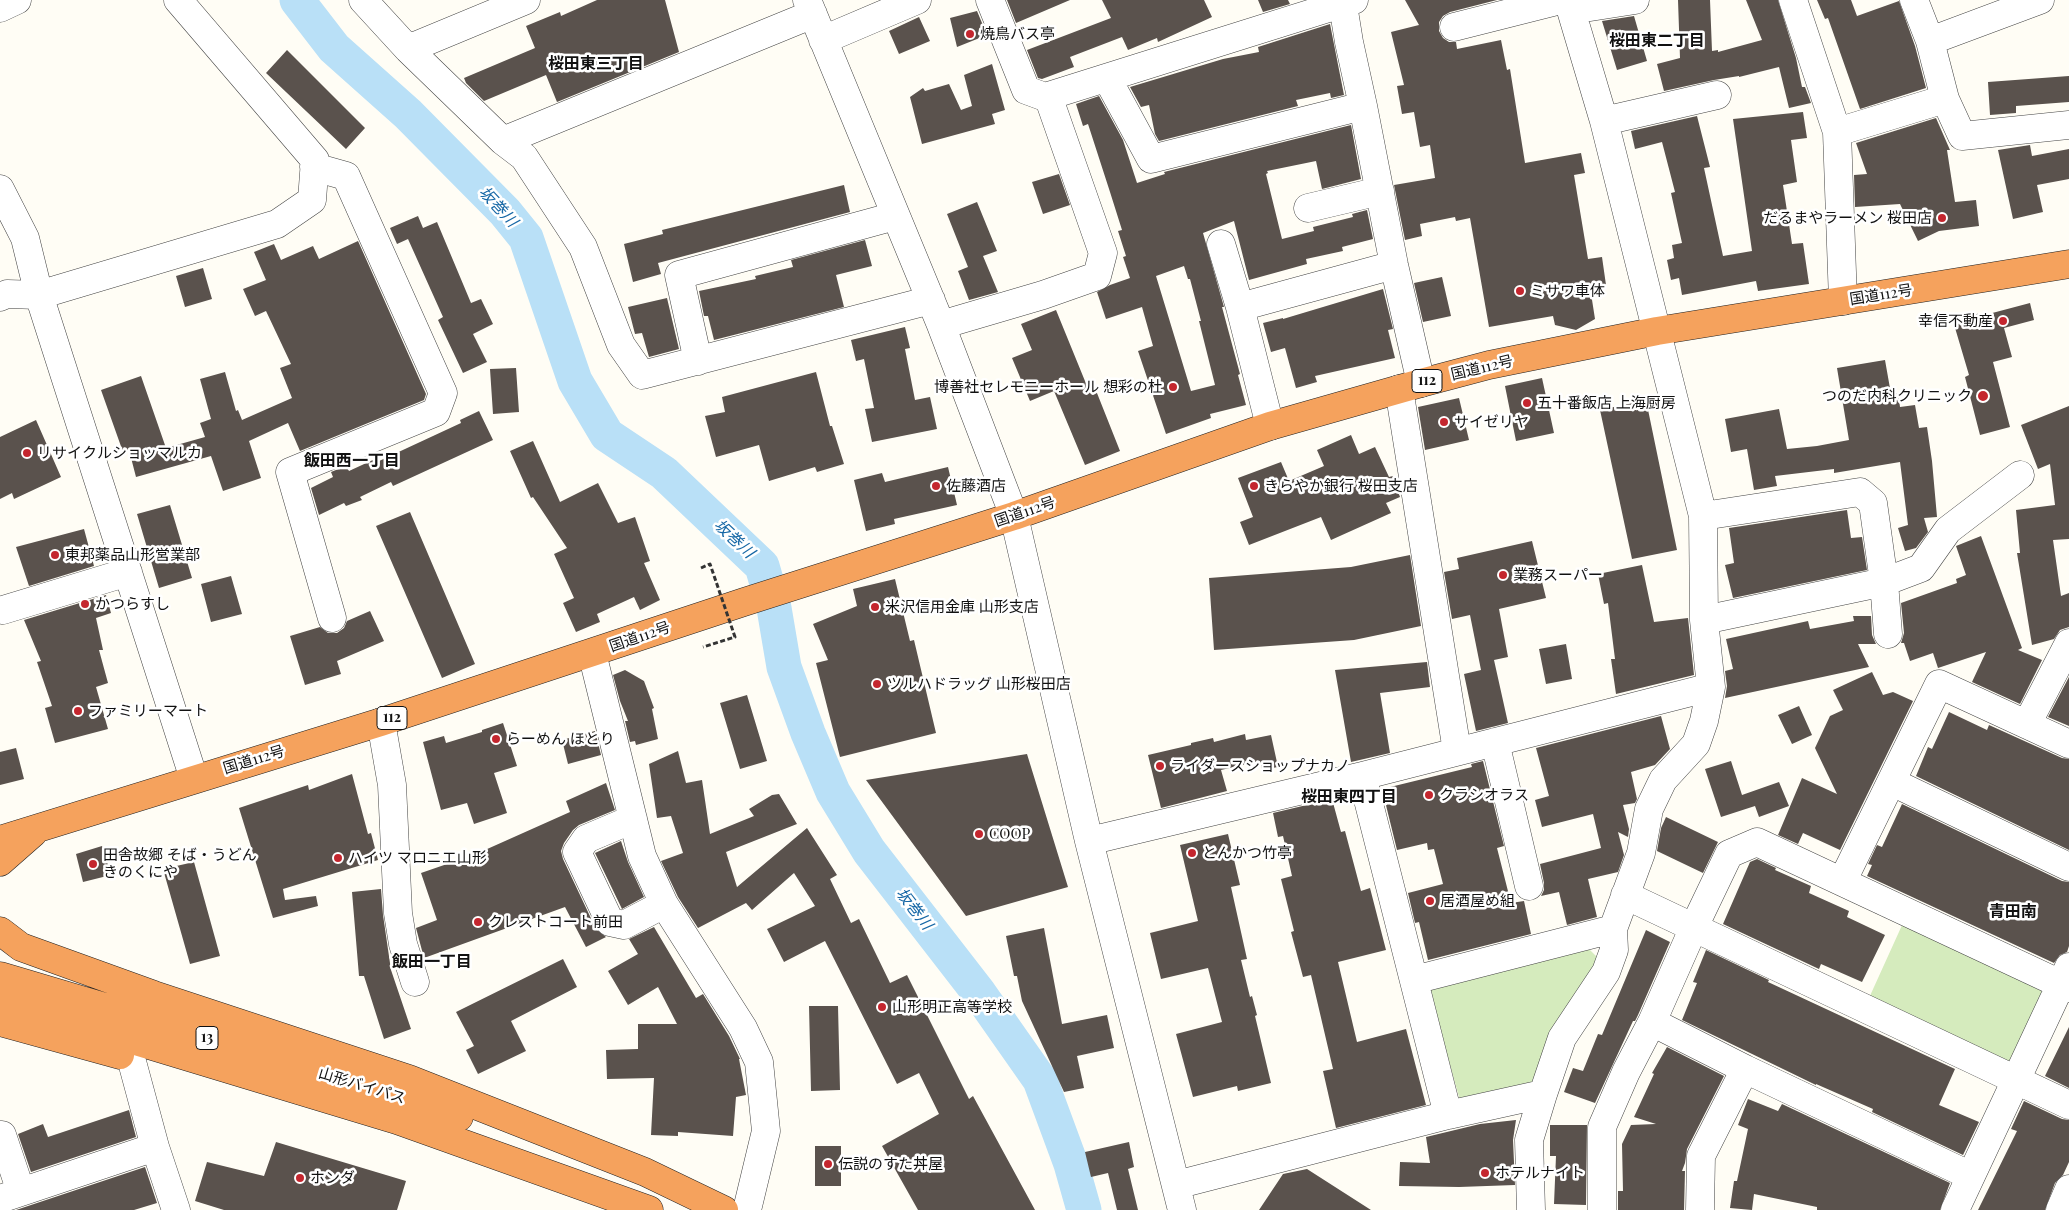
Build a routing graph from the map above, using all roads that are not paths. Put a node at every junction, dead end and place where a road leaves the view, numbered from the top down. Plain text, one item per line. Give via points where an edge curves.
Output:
1 (17, 0) edge
2 (178, 0) edge
3 (363, 0) edge
4 (526, 0) edge
5 (917, 0) edge
6 (990, 0) edge
7 (1635, 0) edge
8 (1793, 0) edge
9 (1914, 0) edge
10 (2034, 1) edge
11 (1349, 2) edge
12 (1566, 3) edge
13 (810, 7) edge
14 (0, 8) edge
15 (1454, 27) dead end
16 (824, 40) junction
17 (1930, 41) junction
18 (408, 49) junction
19 (1107, 78) junction
20 (1718, 95) dead end
21 (1048, 96) junction
22 (1946, 99) junction
23 (1363, 106) junction
24 (1604, 120) junction
25 (2069, 125) edge
26 (1837, 132) junction
27 (504, 141) junction
28 (314, 168) junction
29 (0, 190) edge
30 (1380, 191) junction
31 (1308, 208) dead end
32 (895, 216) junction
33 (1221, 244) dead end
34 (2069, 264) edge
35 (1394, 265) junction
36 (39, 295) junction
37 (0, 297) edge
38 (931, 300) junction
39 (1843, 302) junction
40 (1240, 307) junction
41 (941, 325) junction
42 (1657, 331) junction
43 (698, 361) junction
44 (1410, 386) junction
45 (1270, 426) junction
46 (2020, 475) dead end
47 (1014, 516) junction
48 (1703, 516) junction
49 (128, 572) junction
50 (1884, 582) junction
51 (1, 603) edge
52 (332, 618) dead end
53 (1704, 620) junction
54 (1888, 634) dead end
55 (2069, 643) edge
56 (592, 653) junction
57 (1711, 687) junction
58 (381, 722) junction
59 (2027, 724) junction
60 (1495, 742) junction
61 (2069, 744) edge
62 (1457, 751) junction
63 (1362, 776) junction
64 (194, 779) junction
65 (1892, 782) junction
66 (632, 819) junction
67 (38, 829) junction
68 (0, 840) edge
69 (1089, 840) junction
70 (0, 862) edge
71 (2069, 867) edge
72 (1842, 882) junction
73 (1529, 886) dead end
74 (1624, 895) junction
75 (664, 904) junction
76 (1694, 928) junction
77 (1614, 929) junction
78 (7, 941) edge
79 (0, 976) edge
80 (1414, 980) junction
81 (2066, 980) edge
82 (415, 982) dead end
83 (0, 999) edge
84 (0, 1022) edge
85 (1652, 1022) junction
86 (131, 1058) junction
87 (1744, 1069) junction
88 (2015, 1080) junction
89 (1543, 1094) junction
90 (2069, 1105) edge
91 (405, 1111) junction
92 (1448, 1115) junction
93 (2, 1135) dead end
94 (155, 1147) junction
95 (1971, 1176) junction
96 (2069, 1189) edge
97 (11, 1195) edge
98 (1179, 1197) edge
99 (176, 1210) edge
100 (639, 1210) edge
101 (649, 1210) edge
102 (720, 1210) edge
103 (724, 1210) edge
104 (747, 1210) edge
105 (1531, 1210) edge
106 (1602, 1210) edge
107 (1700, 1210) edge
108 (1955, 1210) edge
109 (2060, 1210) edge

1 - 14 street
2 - 28 street via 315,160
3 - 18 street
4 - 18 street
5 - 16 street
6 - 21 street via 1026,90
7 - 12 street
8 - 26 street
9 - 17 street
10 - 17 street
11 - 19 street
11 - 23 street via 1348,42
12 - 15 street
12 - 24 street
13 - 16 street
13 - 27 street
16 - 32 street
17 - 22 street
18 - 27 street
19 - 21 street
19 - 23 street via 1151,159
20 - 24 street
21 - 41 street via 1103,253 1097,276 1043,296
22 - 25 street via 1962,136
22 - 26 street
23 - 30 street
24 - 42 street
26 - 39 street
27 - 43 street via 524,158 583,247 621,345 642,375
28 - 36 street via 312,200 277,224
28 - 52 street via 346,176 443,393 436,412 290,472
29 - 36 street via 25,238
30 - 31 street
30 - 35 street
32 - 38 street
32 - 43 street via 679,275
33 - 40 street
34 - 39 highway, 国道112号 / 112
35 - 40 street
35 - 44 street
36 - 37 street via 7,294
36 - 49 street
38 - 41 street
38 - 43 street
39 - 42 highway, 国道112号 / 112
40 - 45 street
41 - 47 street
42 - 44 highway, 国道112号 / 112 via 1489,365
42 - 48 street
44 - 45 highway, 国道112号 / 112
44 - 62 street
45 - 47 highway, 国道112号 / 112
46 - 50 street via 1948,530 1921,568
47 - 56 highway, 国道112号 / 112
47 - 69 street
48 - 50 street via 1860,492 1873,503
48 - 53 street
49 - 51 street
49 - 64 street
50 - 53 street
50 - 54 street
53 - 57 street
55 - 59 street
56 - 58 highway, 国道112号 / 112
56 - 66 street
57 - 60 street
57 - 74 street via 1696,744 1663,780 1649,810 1641,853
58 - 64 highway, 国道112号 / 112
58 - 82 street via 392,785 398,913 403,944
59 - 61 street
59 - 65 street via 1939,684
60 - 62 street
60 - 73 street
62 - 63 street
63 - 69 street
63 - 80 street
64 - 67 highway, 国道112号 / 112
65 - 71 street
65 - 72 street
66 - 75 street via 642,856
66 - 75 street via 586,839 577,852 610,922 624,925
67 - 68 highway, 国道112号 / 112
67 - 70 highway
69 - 98 street
72 - 76 street via 1758,842 1729,854
72 - 81 street
74 - 76 street
74 - 77 street
75 - 104 street via 743,1028 759,1062 766,1131
76 - 85 street
76 - 88 street
77 - 80 street
77 - 89 street via 1614,950 1606,972 1562,1038
78 - 103 highway via 154,995 408,1078 645,1172
79 - 91 highway, 山形バイパス / 13 via 155,1022
80 - 92 street
81 - 88 street
83 - 91 highway, 山形バイパス / 13 via 132,1040
84 - 86 highway
85 - 87 street
85 - 106 street via 1602,1127
86 - 94 street
86 - 100 highway via 392,1132 493,1167
87 - 95 street
87 - 107 street via 1701,1156
88 - 90 street
88 - 95 street
89 - 92 street
89 - 105 street via 1529,1140
91 - 101 highway, 山形バイパス / 13
91 - 102 highway, 山形バイパス / 13 via 658,1186
92 - 98 street
93 - 97 street
94 - 97 street
94 - 99 street
95 - 108 street
96 - 109 street

